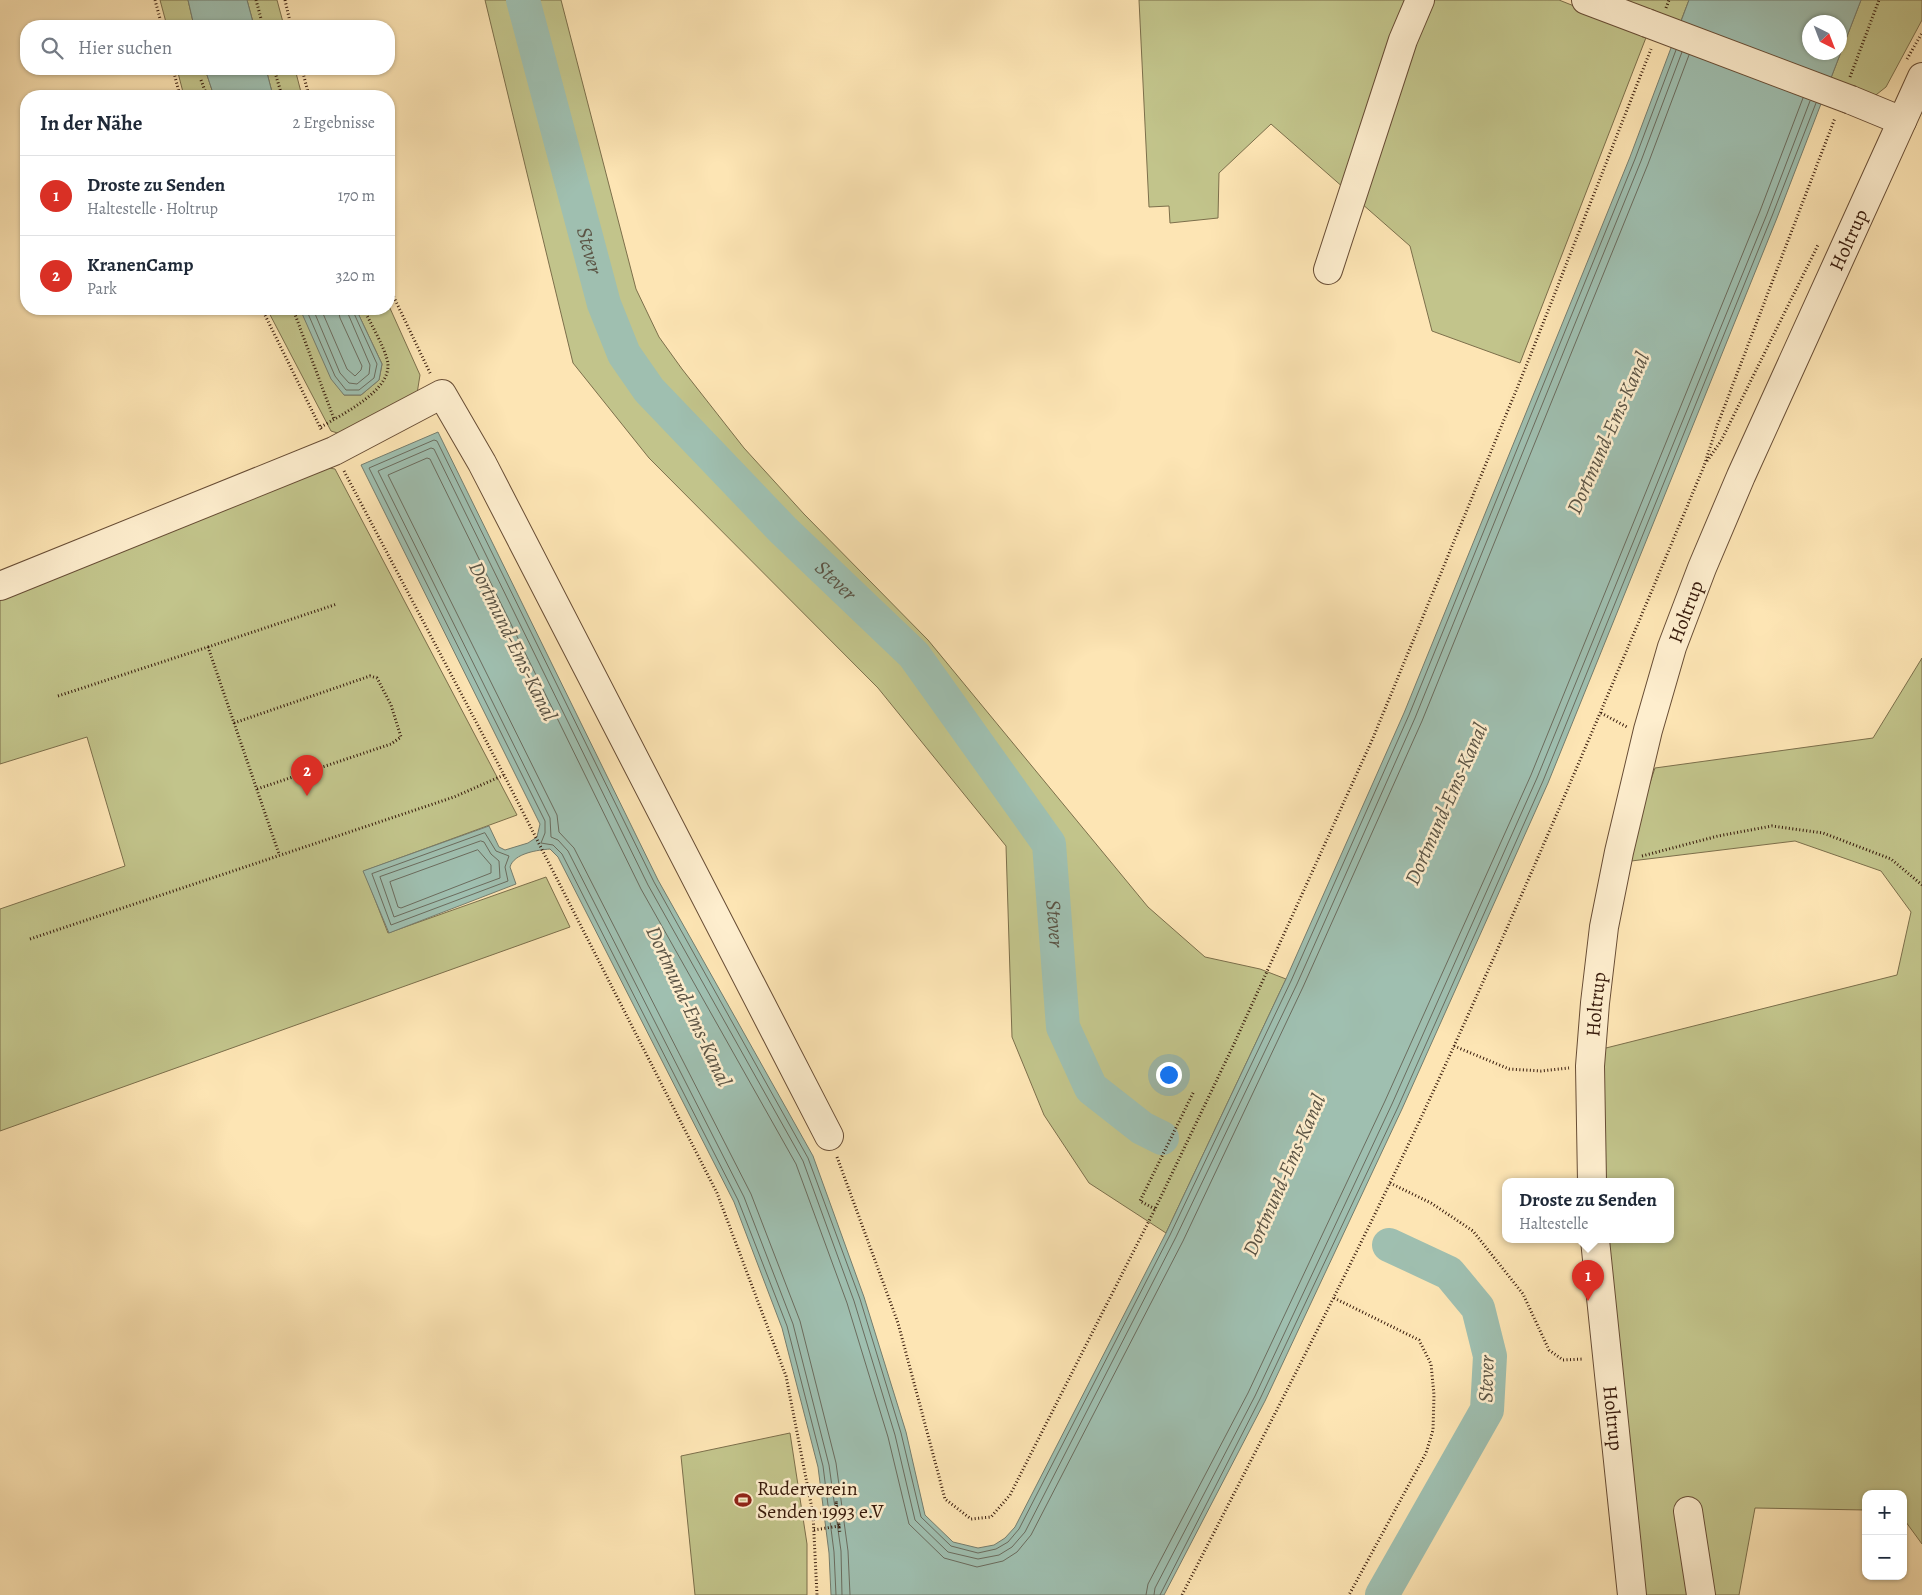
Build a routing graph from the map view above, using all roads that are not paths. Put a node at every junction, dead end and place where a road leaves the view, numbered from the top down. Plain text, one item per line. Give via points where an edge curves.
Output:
1 (1420, 0) edge
2 (1586, 0) edge
3 (1922, 77) edge
4 (1902, 121) junction
5 (1328, 270) dead end
6 (0, 586) edge
7 (829, 1136) road end
8 (1592, 1178) edge
9 (1595, 1243) edge
10 (1688, 1511) dead end
11 (1632, 1595) edge
12 (1701, 1595) edge

1 - 5 street via 1403,40
2 - 4 street, bridge
3 - 4 street, Holtrup
4 - 8 street, Holtrup via 1741,476 1702,568 1664,675 1648,730 1604,927 1590,1066
6 - 7 street via 334,451 442,394 482,463
9 - 11 street, Holtrup
10 - 12 street

